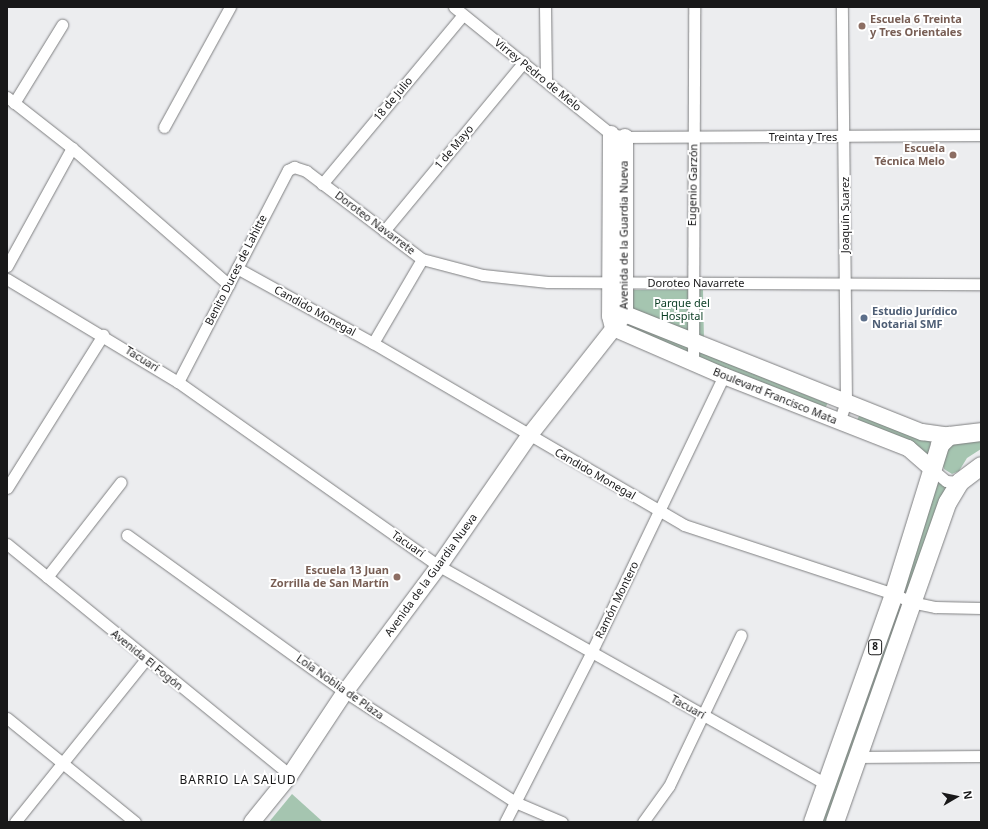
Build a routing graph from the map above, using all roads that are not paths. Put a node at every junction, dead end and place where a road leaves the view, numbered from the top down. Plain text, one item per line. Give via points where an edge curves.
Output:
1 (230, 7) edge
2 (454, 7) edge
3 (545, 7) edge
4 (694, 7) edge
5 (842, 7) edge
6 (464, 15) junction
7 (62, 25) dead end
8 (524, 62) junction
9 (546, 79) junction
10 (11, 100) edge
11 (164, 127) dead end
12 (981, 135) edge
13 (618, 136) junction
14 (845, 136) junction
15 (694, 137) junction
16 (72, 148) junction
17 (301, 168) joint
18 (322, 184) junction
19 (384, 231) junction
20 (422, 259) junction
21 (7, 266) edge
22 (237, 268) junction
23 (7, 279) edge
24 (692, 282) junction
25 (617, 283) junction
26 (846, 283) junction
27 (981, 284) edge
28 (229, 285) junction
29 (625, 314) junction
30 (613, 328) junction
31 (103, 335) junction
32 (373, 343) junction
33 (693, 343) junction
34 (693, 363) junction
35 (724, 376) junction
36 (178, 382) junction
37 (846, 402) junction
38 (839, 422) junction
39 (981, 432) edge
40 (529, 436) junction
41 (949, 436) junction
42 (981, 466) edge
43 (933, 470) junction
44 (121, 482) dead end
45 (960, 482) junction
46 (7, 488) edge
47 (660, 511) junction
48 (127, 535) dead end
49 (8, 547) edge
50 (439, 566) junction
51 (47, 577) junction
52 (894, 594) junction
53 (911, 602) junction
54 (981, 608) edge
55 (740, 635) dead end
56 (591, 653) junction
57 (146, 659) junction
58 (345, 692) junction
59 (704, 716) junction
60 (7, 718) edge
61 (981, 756) edge
62 (859, 757) junction
63 (61, 764) junction
64 (290, 775) junction
65 (826, 784) junction
66 (515, 802) junction
67 (15, 822) edge
68 (135, 822) edge
69 (252, 822) edge
70 (505, 822) edge
71 (562, 822) edge
72 (643, 822) edge
73 (813, 822) edge
74 (835, 822) edge

1 - 11 street
2 - 6 street, Virrey Pedro de Melo
3 - 9 street
4 - 15 street, Eugenio Garzón
5 - 14 street, Joaquín Suarez
6 - 8 street, Virrey Pedro de Melo
6 - 18 street, 18 de Julio
7 - 10 street
8 - 9 street, Virrey Pedro de Melo
8 - 19 street, 1 de Mayo
9 - 13 street, Virrey Pedro de Melo
10 - 16 street
12 - 14 street, Treinta y Tres
13 - 15 street, Treinta y Tres
13 - 25 street, Avenida de la Guardia Nueva
14 - 15 street, Treinta y Tres
14 - 26 street, Joaquín Suarez
15 - 24 street, Eugenio Garzón
16 - 21 street
16 - 28 street
17 - 18 street, Doroteo Navarrete
17 - 22 street, Benito Duces de Lahitte via 288,170
18 - 19 street, Doroteo Navarrete
19 - 20 street, Doroteo Navarrete
20 - 25 street, Doroteo Navarrete via 483,275 548,282
20 - 32 street
22 - 28 street, Benito Duces de Lahitte
22 - 32 street, Candido Monegal
23 - 31 street, Tacuarí
24 - 25 street, Doroteo Navarrete
24 - 26 street, Doroteo Navarrete
24 - 33 street, Eugenio Garzón
25 - 29 street, Avenida de la Guardia Nueva
25 - 30 street, Avenida de la Guardia Nueva via 610,316
26 - 27 street, Doroteo Navarrete
26 - 37 street, Joaquín Suarez
28 - 36 street, Benito Duces de Lahitte
29 - 30 street, Avenida de la Guardia Nueva
29 - 33 street, Boulevard Francisco Mata
30 - 34 street, Boulevard Francisco Mata
30 - 40 street, Avenida de la Guardia Nueva
31 - 36 street, Tacuarí
31 - 46 street
32 - 40 street, Candido Monegal
33 - 34 street, Eugenio Garzón
33 - 37 street, Boulevard Francisco Mata
34 - 35 street, Boulevard Francisco Mata
35 - 38 street, Boulevard Francisco Mata
35 - 47 street, Ramón Montero
36 - 50 street, Tacuarí
37 - 38 street, Joaquín Suarez
37 - 41 street, Boulevard Francisco Mata via 922,432
38 - 43 street, Boulevard Francisco Mata via 908,448
39 - 41 main road, Boulevard Francisco Mata
40 - 47 street, Candido Monegal
40 - 50 street, Avenida de la Guardia Nueva
41 - 43 main road, 8 via 940,445
42 - 45 main road, 8
43 - 45 street, Boulevard Francisco Mata via 946,481
43 - 52 main road, 8
44 - 51 street
45 - 53 main road, 8 via 948,502
47 - 52 street, Candido Monegal via 698,530
47 - 56 street, Ramón Montero
48 - 58 street, Lola Noblia de Plaza
49 - 51 street, Avenida El Fogón
50 - 56 street, Tacuarí
50 - 58 street, Avenida de la Guardia Nueva
51 - 57 street, Avenida El Fogón
52 - 53 street, Candido Monegal
52 - 65 main road, 8
53 - 54 street, Candido Monegal via 935,607
53 - 62 main road, 8
55 - 59 street
56 - 59 street, Tacuarí
56 - 66 street, Ramón Montero
57 - 63 street
57 - 64 street, Avenida El Fogón
58 - 64 street, Avenida de la Guardia Nueva
58 - 66 street, Lola Noblia de Plaza
59 - 65 street, Tacuarí
59 - 72 street via 669,786
60 - 63 street
61 - 62 street
62 - 74 main road, 8
63 - 67 street
63 - 68 street
64 - 69 street, Avenida de la Guardia Nueva
65 - 73 main road, 8
66 - 70 street, Ramón Montero
66 - 71 street, Lola Noblia de Plaza

